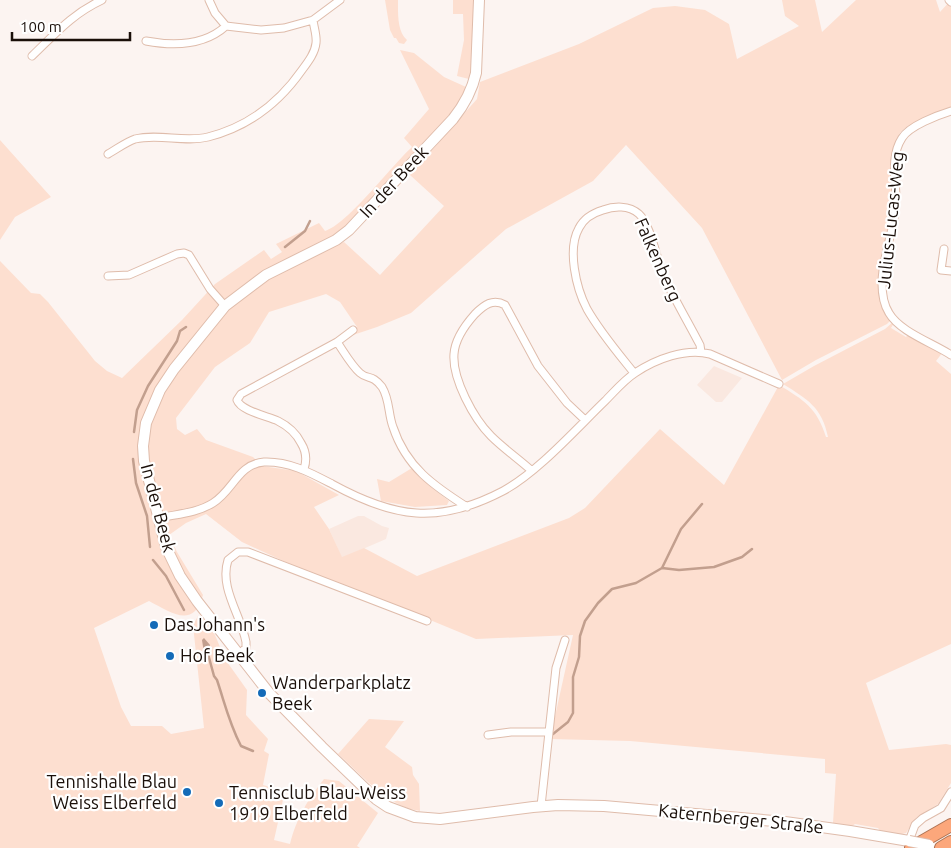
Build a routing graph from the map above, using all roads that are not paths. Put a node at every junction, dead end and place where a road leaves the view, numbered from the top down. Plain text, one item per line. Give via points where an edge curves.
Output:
1 (102, 0) edge
2 (209, 0) edge
3 (340, 0) edge
4 (479, 0) edge
5 (313, 20) junction
6 (226, 26) junction
7 (146, 41) dead end
8 (32, 56) dead end
9 (951, 110) edge
10 (108, 154) dead end
11 (944, 249) dead end
12 (951, 271) edge
13 (108, 276) dead end
14 (225, 306) junction
15 (353, 330) dead end
16 (338, 342) junction
17 (702, 352) junction
18 (951, 356) edge
19 (634, 374) junction
20 (779, 384) dead end
21 (585, 420) junction
22 (304, 470) junction
23 (532, 471) junction
24 (467, 507) junction
25 (159, 518) junction
26 (427, 621) dead end
27 (565, 640) dead end
28 (238, 655) junction
29 (548, 732) junction
30 (488, 736) dead end
31 (951, 792) edge
32 (541, 806) junction
33 (422, 818) joint
34 (951, 825) edge
35 (951, 842) edge
36 (910, 845) edge
37 (940, 848) edge

1 - 8 street via 70,18
2 - 6 street
3 - 5 street
4 - 14 street, In der Beek via 476,73 463,106 453,119 349,230 336,240 266,275
5 - 6 street via 270,30
5 - 10 street via 316,43 312,55 279,99 259,114 207,137 134,139
6 - 7 street via 197,41 162,44
9 - 18 street, Julius-Lucas-Weg via 907,132 898,145 894,160 896,207 882,285 886,307 893,319
11 - 12 street via 940,270
13 - 14 street via 129,275 184,253
14 - 25 street, In der Beek via 166,381 146,423 144,461
15 - 16 street
16 - 22 street via 236,400 240,406 274,419 294,433 306,455
16 - 24 street via 361,374 375,379 386,396 397,440 415,468
17 - 19 street via 663,359
17 - 19 street, Falkenberg via 664,276 641,217 628,208 605,209 588,217 579,228 574,245 576,278 587,308
17 - 20 street
19 - 21 street
21 - 23 street
21 - 23 street via 566,403 538,366 505,305 494,301 480,309 456,346 454,361 461,386 468,404 490,436
22 - 24 street via 359,499 390,510 433,513
22 - 25 street via 274,462 251,465 214,502 194,511
23 - 24 street via 506,490
25 - 28 street, In der Beek via 166,546 180,576
26 - 28 street via 248,552 238,552 228,560 226,573 228,592 246,642 246,648
27 - 29 street via 556,668
28 - 33 street, In der Beek via 269,693 376,799 402,814
29 - 30 street
29 - 32 street
31 - 36 street via 941,808 922,819 913,830
32 - 33 street, Katernberger Straße via 451,818
32 - 36 street, Katernberger Straße via 604,806 710,815 823,827 898,839
34 - 36 highway
35 - 37 highway
36 - 37 street, Katernberger Straße, bridge

